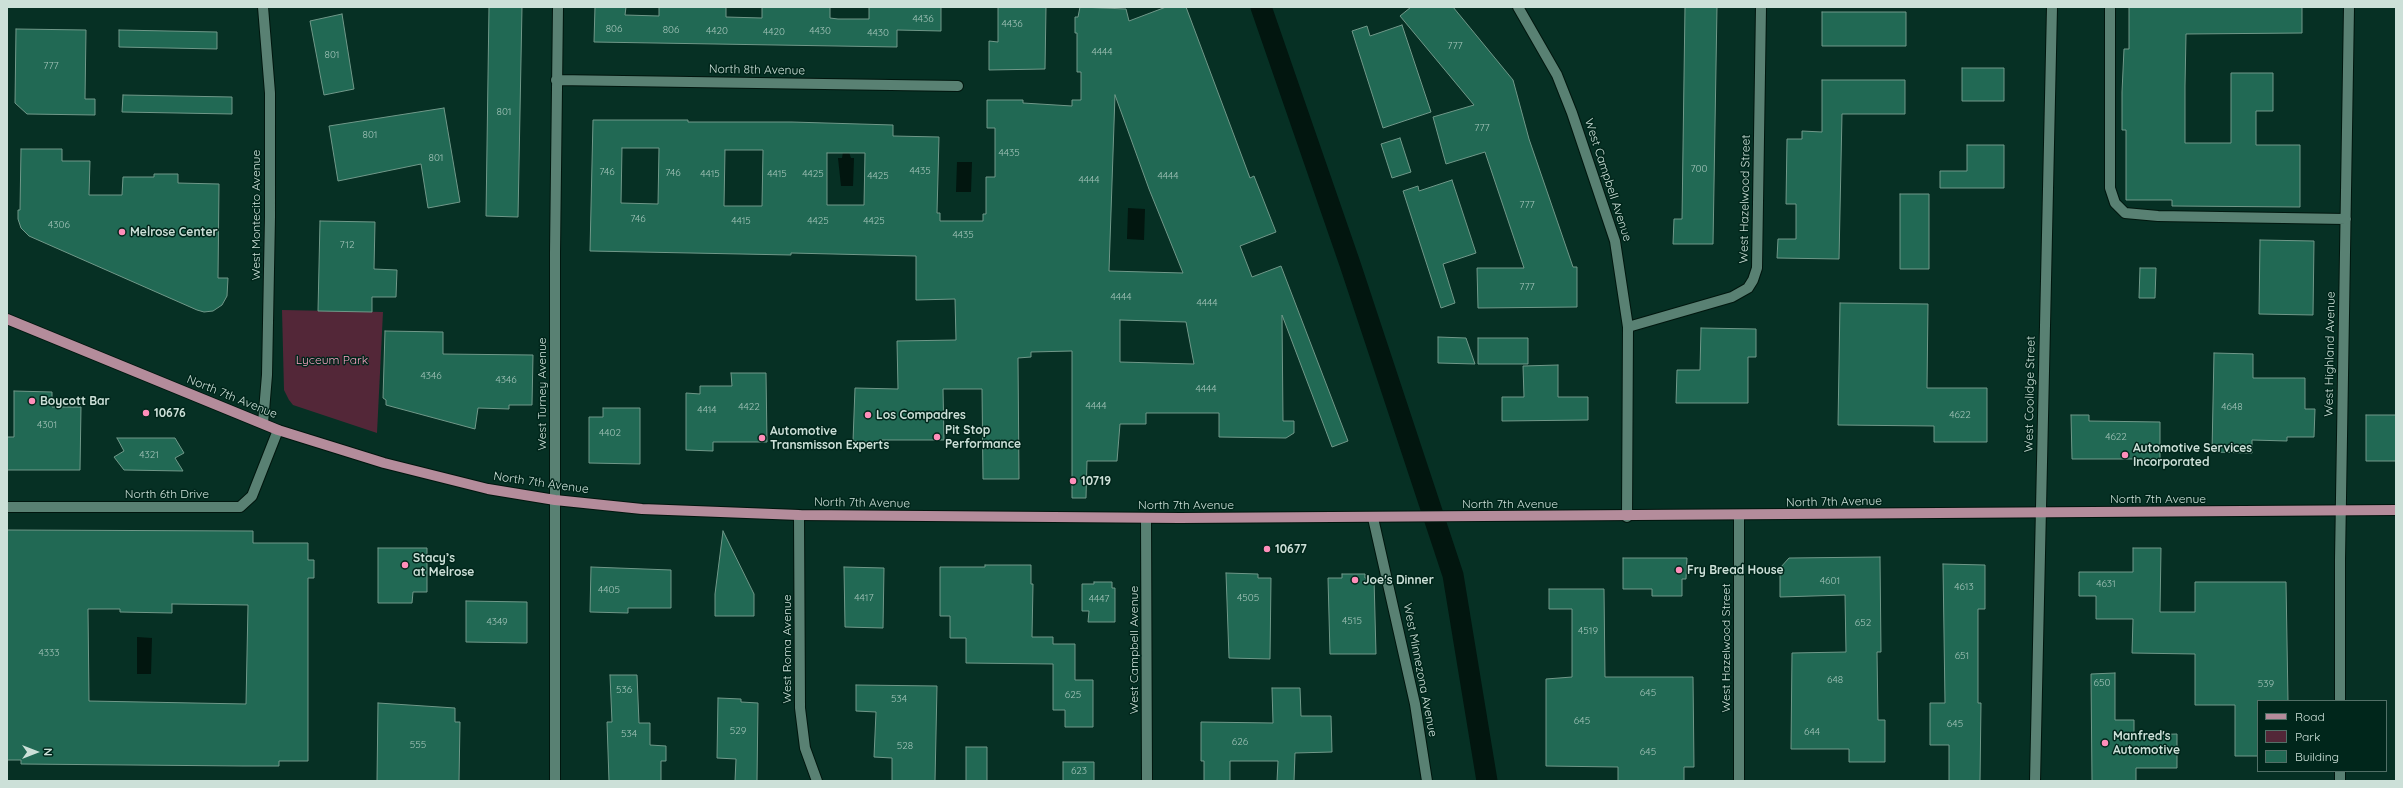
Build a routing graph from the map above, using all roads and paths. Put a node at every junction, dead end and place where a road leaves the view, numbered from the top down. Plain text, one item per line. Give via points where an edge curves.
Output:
1 (263, 7) edge
2 (558, 7) edge
3 (1518, 7) edge
4 (1761, 7) edge
5 (2052, 7) edge
6 (2110, 7) edge
7 (2350, 7) edge
8 (556, 80) junction
9 (958, 86) dead end
10 (2346, 219) junction
11 (7, 319) edge
12 (1628, 327) junction
13 (263, 423) junction
14 (278, 430) junction
15 (555, 500) junction
16 (7, 507) edge
17 (2396, 510) edge
18 (2340, 511) junction
19 (2041, 512) junction
20 (799, 515) junction
21 (1739, 516) junction
22 (1626, 517) junction
23 (1146, 518) junction
24 (1373, 518) junction
25 (2340, 700) edge
26 (555, 781) edge
27 (817, 781) edge
28 (1147, 781) edge
29 (1427, 781) edge
30 (1739, 781) edge
31 (2035, 781) edge

1 - 13 street, West Montecito Avenue via 270,93 267,375
2 - 8 street, West Turney Avenue
3 - 12 street, West Campbell Avenue via 1557,75 1598,188 1615,241
4 - 12 street, West Hazelwood Street via 1757,268 1753,280 1748,288 1732,297
5 - 19 street, West Coolidge Street
6 - 10 street via 2110,188 2115,203 2125,212 2158,216
7 - 10 street, West Highland Avenue
8 - 9 street, North 8th Avenue
8 - 15 street, West Turney Avenue
10 - 18 street, West Highland Avenue
11 - 13 main road, North 7th Avenue
12 - 22 street, West Campbell Avenue
13 - 14 main road, North 7th Avenue
14 - 15 main road, North 7th Avenue via 384,463 488,489
14 - 16 street, North 6th Drive via 252,496 240,507
15 - 20 main road, North 7th Avenue via 669,511
15 - 26 street, West Turney Avenue
17 - 18 main road, North 7th Avenue
18 - 19 main road, North 7th Avenue
18 - 25 street, West Highland Avenue
19 - 21 main road, North 7th Avenue
19 - 31 street, West Coolidge Street
20 - 23 main road, North 7th Avenue
20 - 27 street, West Roma Avenue via 800,708 805,748
21 - 22 main road, North 7th Avenue
21 - 30 street, West Hazelwood Street
22 - 24 main road, North 7th Avenue
23 - 24 main road, North 7th Avenue
23 - 28 street, West Campbell Avenue
24 - 29 street, West Minnezona Avenue via 1414,697

